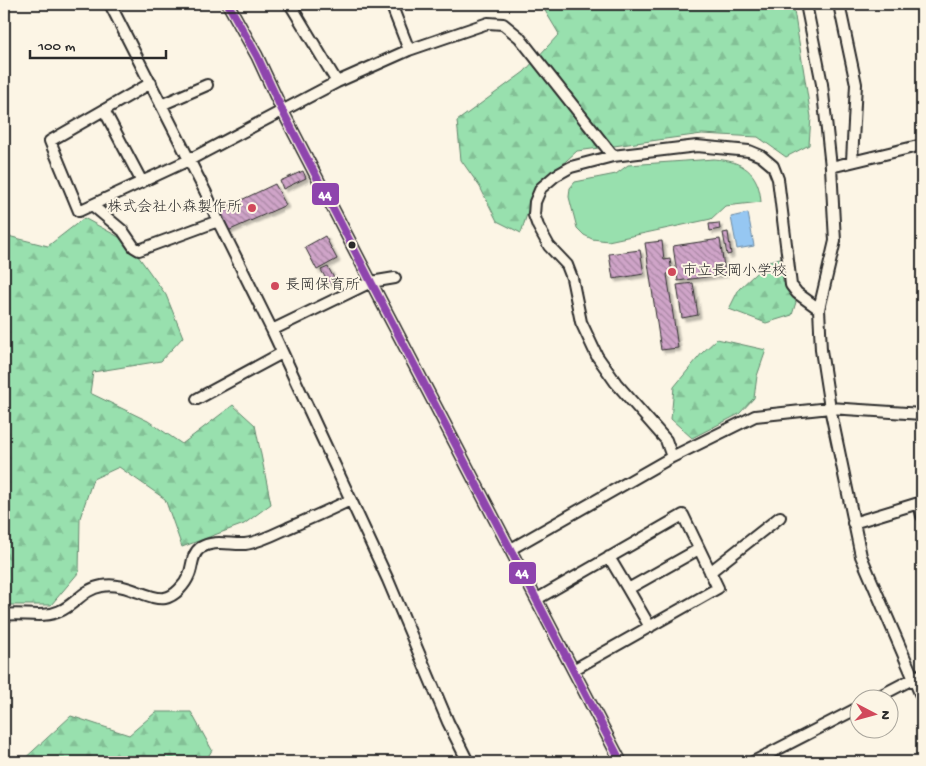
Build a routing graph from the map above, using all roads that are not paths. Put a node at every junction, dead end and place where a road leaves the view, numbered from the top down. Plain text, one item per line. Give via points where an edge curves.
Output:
1 (110, 4) edge
2 (228, 4) edge
3 (290, 4) edge
4 (391, 4) edge
5 (806, 4) edge
6 (839, 4) edge
7 (409, 50) junction
8 (337, 82) junction
9 (151, 83) junction
10 (206, 86) dead end
11 (161, 106) junction
12 (104, 110) junction
13 (282, 110) junction
14 (922, 145) edge
15 (614, 156) junction
16 (189, 160) junction
17 (852, 161) junction
18 (831, 168) junction
19 (142, 182) junction
20 (92, 205) junction
21 (218, 221) junction
22 (395, 278) dead end
23 (370, 282) junction
24 (819, 309) junction
25 (272, 330) junction
26 (282, 352) junction
27 (197, 399) dead end
28 (830, 408) junction
29 (922, 414) edge
30 (672, 457) junction
31 (350, 500) junction
32 (920, 503) edge
33 (922, 516) edge
34 (780, 517) dead end
35 (853, 523) junction
36 (511, 549) junction
37 (699, 549) junction
38 (609, 557) junction
39 (710, 572) junction
40 (628, 589) junction
41 (537, 599) junction
42 (4, 615) edge
43 (650, 627) junction
44 (573, 670) junction
45 (918, 677) edge
46 (896, 688) edge
47 (922, 698) edge
48 (848, 713) edge
49 (468, 762) edge
50 (621, 762) edge
51 (753, 762) edge

1 - 9 street
2 - 13 street
3 - 8 street
4 - 7 street
5 - 18 street via 822,84
6 - 17 street via 856,84
7 - 8 street
7 - 15 street via 488,23 503,24 520,37
8 - 13 street
9 - 11 street
9 - 12 street
10 - 11 street
11 - 16 street
12 - 19 street
12 - 20 street via 50,141 79,212
13 - 16 street
13 - 23 street
14 - 17 street
15 - 24 street via 697,146 749,151 761,156 773,166 778,179 790,285
15 - 30 street via 571,167 555,176 541,188 534,215 549,246 567,265 581,322 597,356 666,440
16 - 19 street
16 - 21 street
17 - 18 street
18 - 24 street via 835,241
19 - 20 street
20 - 21 street via 124,231 138,250
21 - 25 street
22 - 23 street
23 - 25 street
23 - 36 street
24 - 28 street via 821,350
25 - 26 street
26 - 27 street
26 - 31 street
28 - 29 street
28 - 30 street via 755,416
28 - 35 street
30 - 36 street
31 - 42 street via 246,544 214,543 200,548 182,587 164,598 126,587 102,586 54,613
31 - 49 street
32 - 33 street
32 - 35 street
34 - 39 street
35 - 45 street via 861,556
36 - 41 street
37 - 38 street via 683,515
37 - 39 street
37 - 40 street
38 - 40 street
38 - 41 street
39 - 43 street via 718,588
40 - 43 street
41 - 44 street
43 - 44 street
44 - 50 street
45 - 46 street
45 - 47 street
48 - 51 street

